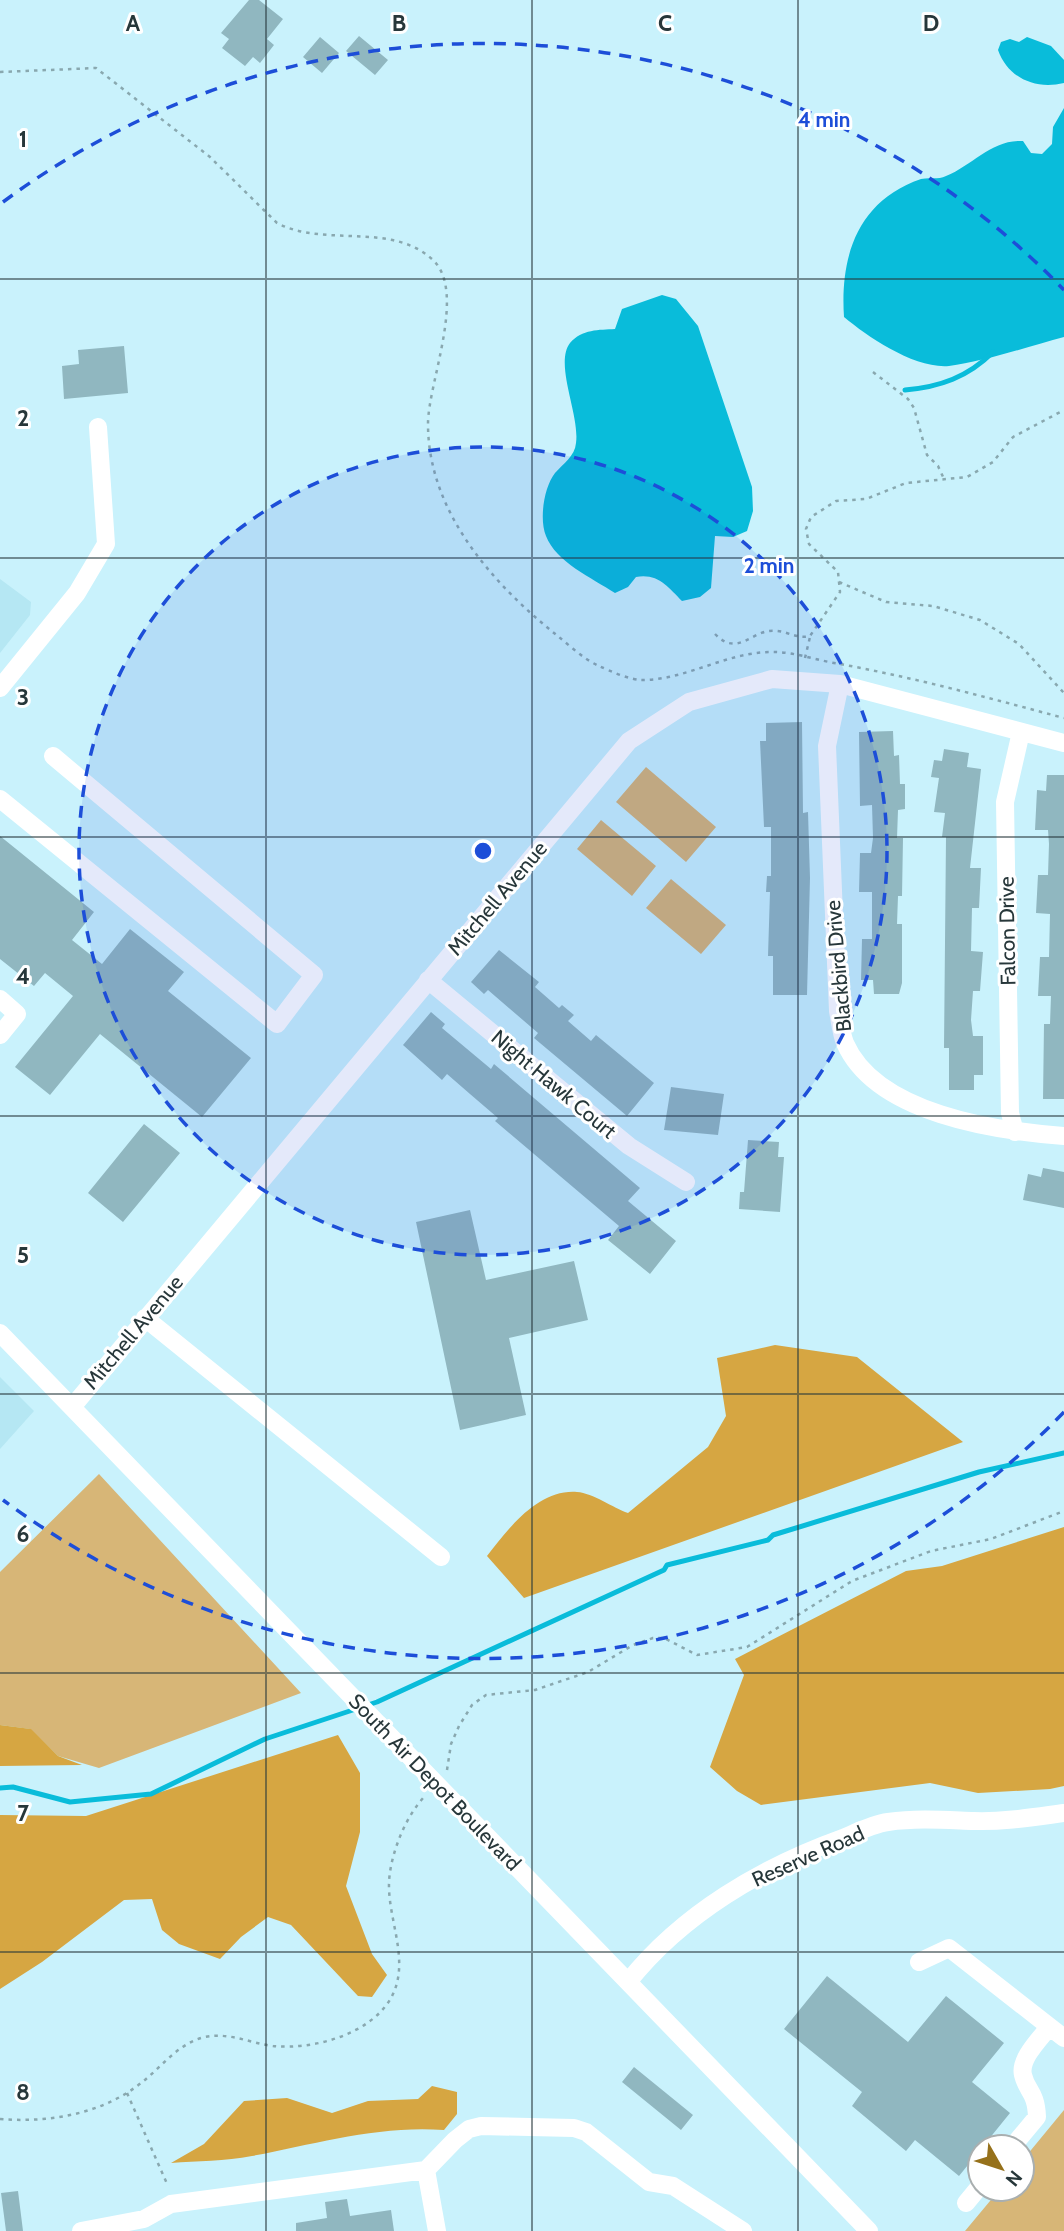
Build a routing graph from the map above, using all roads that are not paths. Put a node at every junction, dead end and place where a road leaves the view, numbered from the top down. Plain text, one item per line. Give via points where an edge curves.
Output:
1 (98, 427) dead end
2 (840, 684) junction
3 (0, 688) edge
4 (1021, 732) junction
5 (1064, 743) edge
6 (53, 756) dead end
7 (0, 799) edge
8 (428, 980) junction
9 (0, 999) edge
10 (0, 1035) edge
11 (1015, 1132) junction
12 (1064, 1136) edge
13 (686, 1182) dead end
14 (145, 1318) junction
15 (0, 1333) edge
16 (72, 1406) junction
17 (441, 1557) dead end
18 (1064, 1813) edge
19 (919, 1962) dead end
20 (628, 1982) junction
21 (1049, 2027) junction
22 (1064, 2038) edge
23 (1023, 2133) edge
24 (426, 2170) junction
25 (145, 2225) edge
26 (81, 2231) edge
27 (437, 2231) edge
28 (743, 2231) edge
29 (869, 2231) edge

1 - 3 street via 106,544 77,593
2 - 4 street, Mitchell Avenue
2 - 8 street, Mitchell Avenue via 772,679 701,698 629,741
2 - 11 street, Blackbird Drive via 827,746 838,1011 844,1042 860,1067 910,1105
4 - 5 street, Mitchell Avenue
4 - 11 street, Falcon Drive via 1005,802 1010,1113
6 - 7 street via 314,975 277,1024
8 - 13 street, Night Hawk Court via 629,1146
8 - 14 street, Mitchell Avenue
9 - 10 street via 17,1014
11 - 12 street, Blackbird Drive
14 - 16 street, Mitchell Avenue
14 - 17 street
15 - 16 street, South Air Depot Boulevard
16 - 20 street, South Air Depot Boulevard
18 - 20 street, Reserve Road via 884,1823 816,1847 704,1909
19 - 21 street via 949,1948
20 - 29 street, South Air Depot Boulevard
21 - 22 street
21 - 23 street via 1023,2062 1023,2076 1036,2098 1037,2116
24 - 25 street via 171,2204
24 - 27 street
24 - 28 street via 469,2129 574,2128 586,2132 649,2182 673,2186
25 - 26 street

